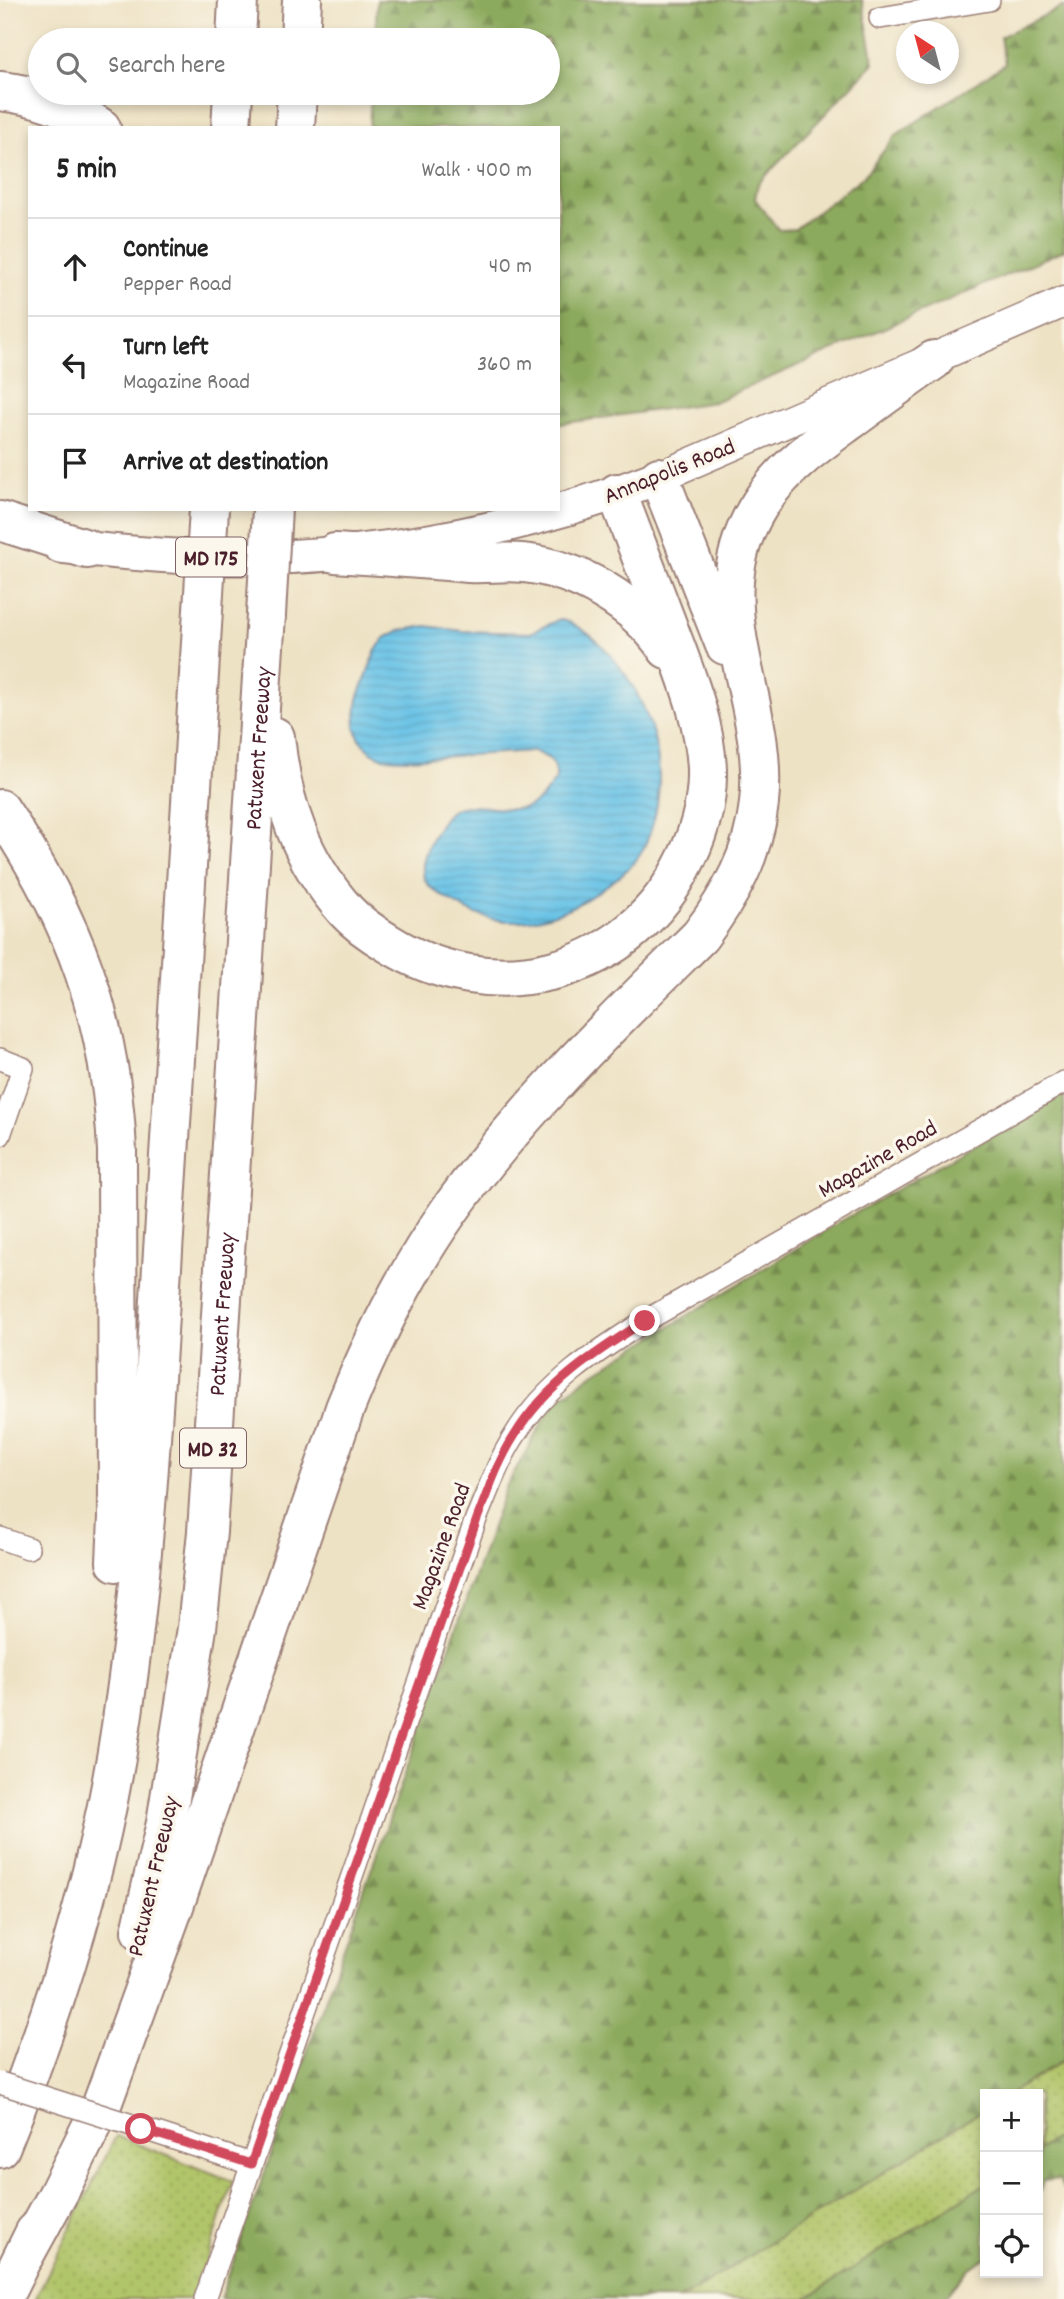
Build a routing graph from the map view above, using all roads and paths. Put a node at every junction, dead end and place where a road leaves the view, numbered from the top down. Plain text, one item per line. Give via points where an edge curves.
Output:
1 (238, 0) edge
2 (302, 0) edge
3 (989, 0) edge
4 (880, 18) dead end
5 (237, 28) edge
6 (301, 28) edge
7 (0, 91) edge
8 (28, 96) edge
9 (58, 105) edge
10 (232, 105) edge
11 (296, 105) edge
12 (98, 126) edge
13 (230, 126) edge
14 (295, 126) edge
15 (1064, 302) edge
16 (934, 360) junction
17 (659, 477) junction
18 (617, 493) junction
19 (560, 509) edge
20 (209, 511) edge
21 (272, 511) edge
22 (555, 511) edge
23 (0, 521) edge
24 (0, 540) edge
25 (87, 549) junction
26 (335, 553) junction
27 (265, 628) junction
28 (688, 681) junction
29 (756, 725) junction
30 (0, 809) edge
31 (0, 1059) edge
32 (1064, 1082) edge
33 (0, 1135) edge
34 (0, 1538) edge
35 (28, 1548) dead end
36 (68, 1962) junction
37 (0, 2083) edge
38 (0, 2148) edge
39 (251, 2164) junction
40 (24, 2256) junction
41 (2, 2299) edge
42 (205, 2299) edge

1 - 5 highway
2 - 6 highway
3 - 4 street
7 - 8 highway
9 - 12 highway
10 - 13 highway
11 - 14 highway
15 - 16 main road, Annapolis Road / MD 175
16 - 17 main road, Annapolis Road / MD 175
16 - 29 highway via 788,468 748,525 733,579 733,614
17 - 18 main road, Annapolis Road / MD 175
17 - 29 highway
18 - 19 main road, Annapolis Road / MD 175
18 - 28 highway
20 - 36 highway, MD 32, bridge via 152,1431 135,1613 105,1814
21 - 27 highway, Patuxent Freeway / MD 32, bridge
22 - 26 main road, Annapolis Road / MD 175 via 496,528
23 - 25 highway
24 - 25 main road, Annapolis Road / MD 175
25 - 26 main road, Annapolis Road / MD 175 via 250,558
26 - 28 highway via 524,563 571,574 631,608 654,630
27 - 28 highway via 284,793 293,826 323,882 347,912 404,954 433,966 482,976 506,978 576,964 631,933 672,886 698,832 707,771 704,736
27 - 40 highway, Patuxent Freeway / MD 32 via 214,1438 197,1628 149,1905 88,2102
29 - 40 highway via 759,803 750,846 720,909 700,936 494,1153 422,1252 367,1355 101,2107
30 - 36 highway via 57,903 76,946 92,992 115,1099 118,1517 114,1613
31 - 33 street via 23,1068
32 - 39 street, Magazine Road via 597,1351 565,1376 515,1434 477,1519
34 - 35 street
36 - 38 highway, MD 32
37 - 39 street, bridge
39 - 42 street, Magazine Road
40 - 41 highway, Patuxent Freeway / MD 32

